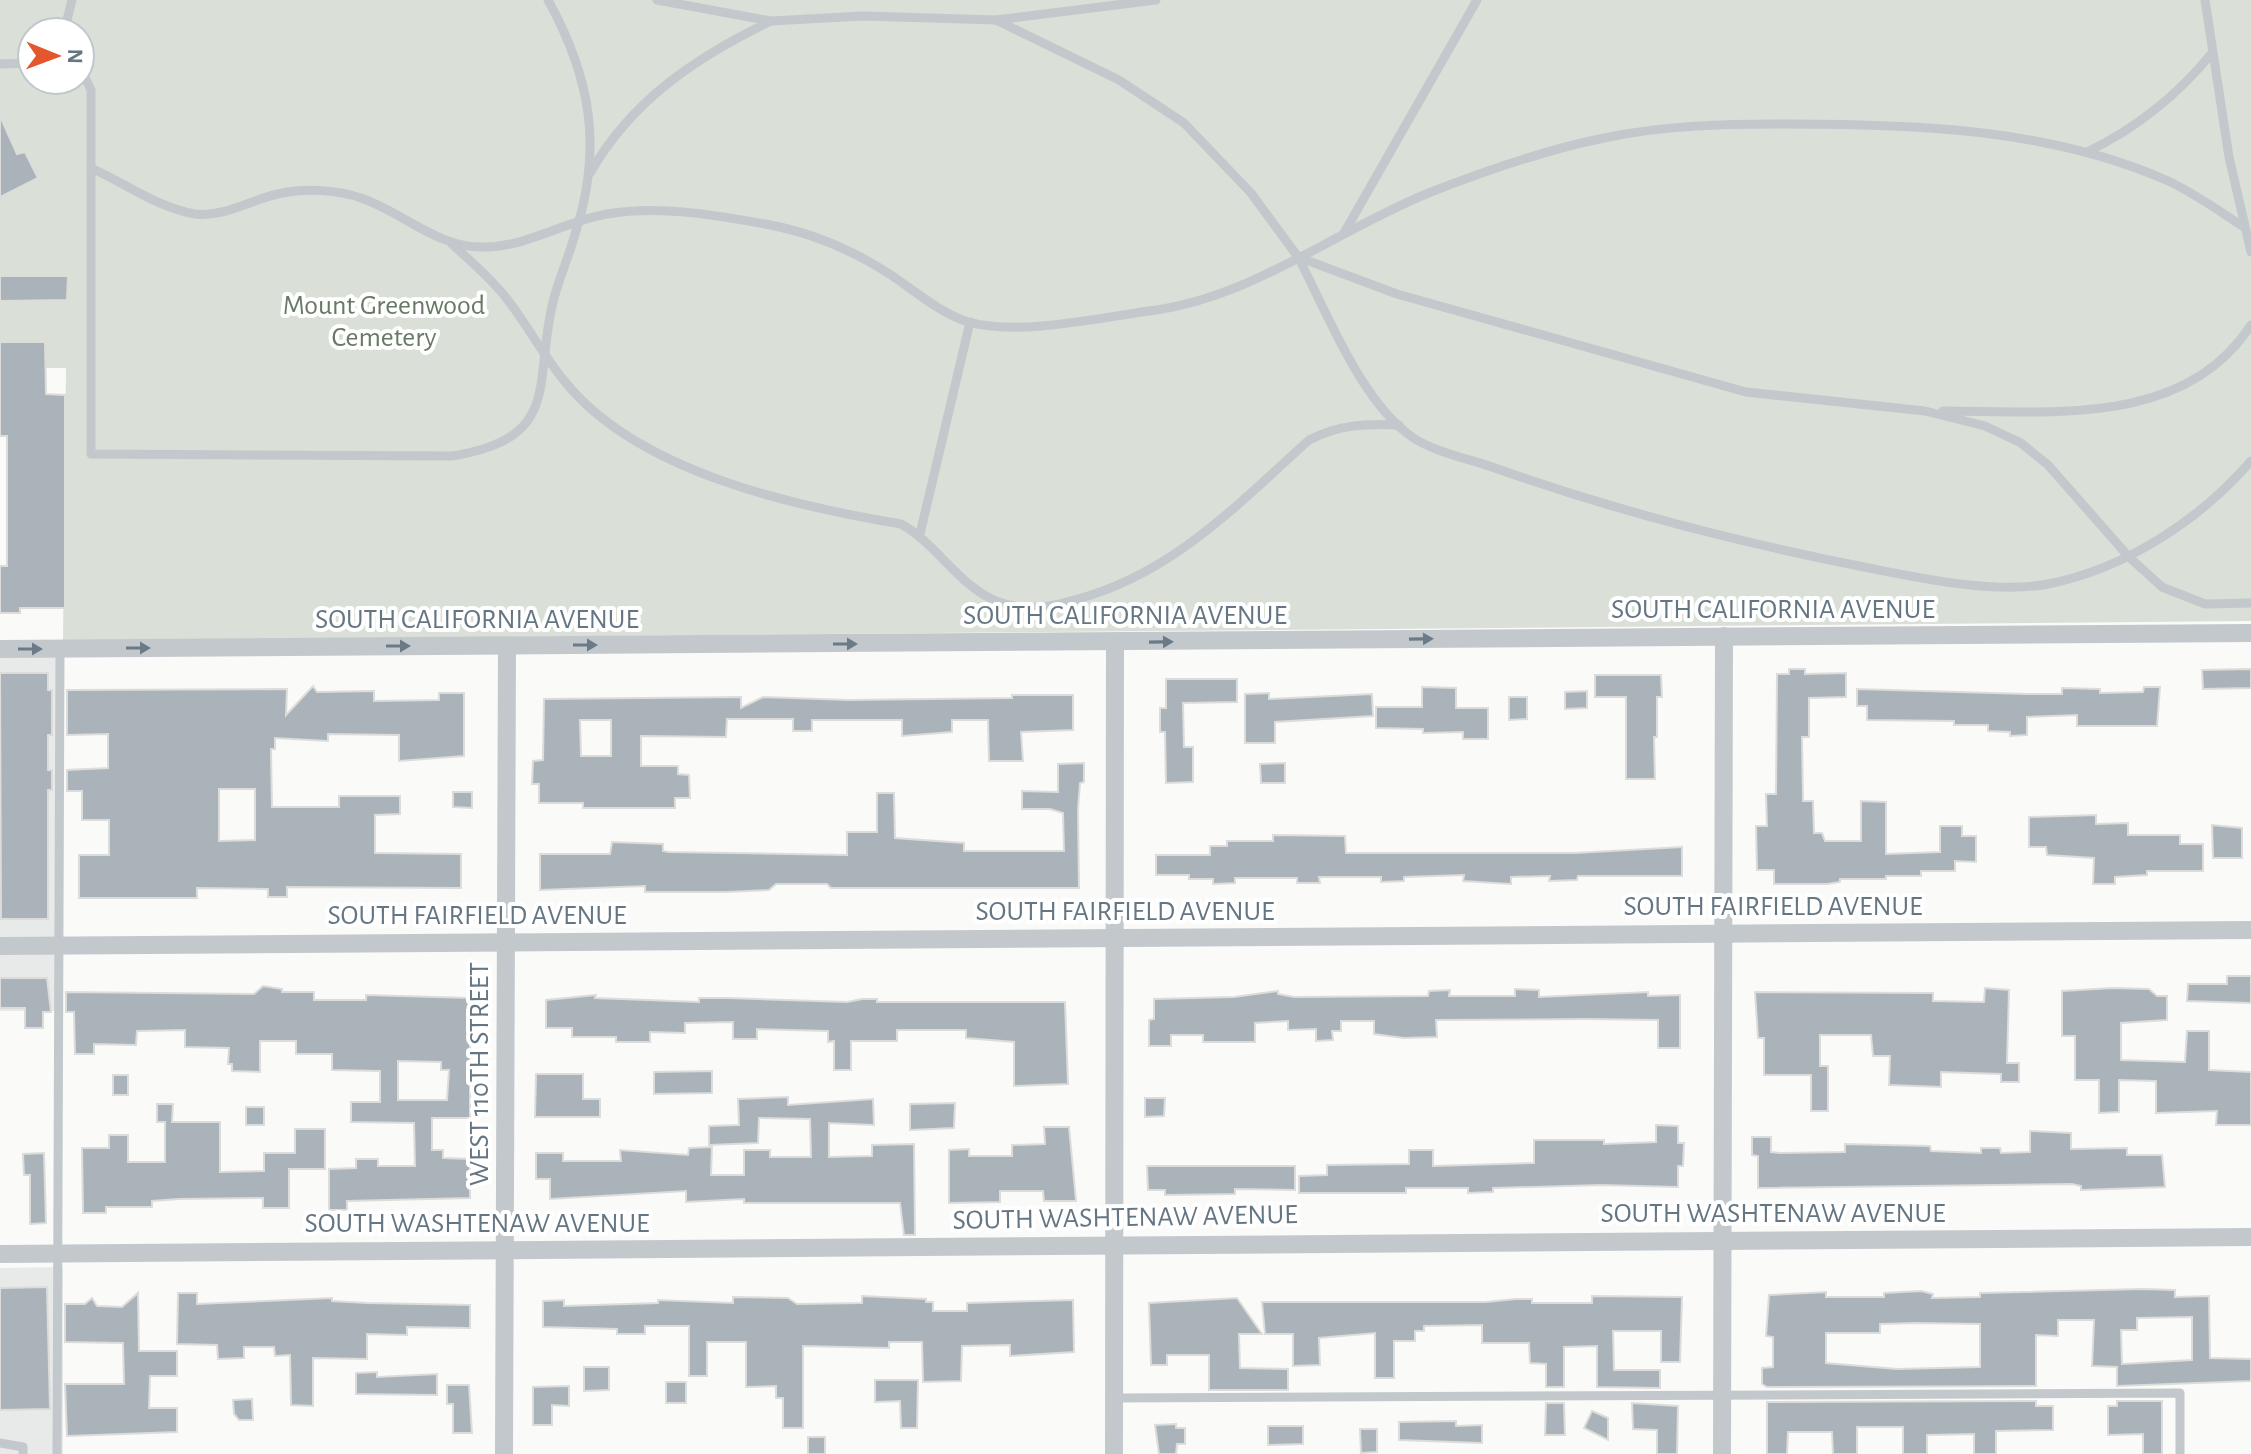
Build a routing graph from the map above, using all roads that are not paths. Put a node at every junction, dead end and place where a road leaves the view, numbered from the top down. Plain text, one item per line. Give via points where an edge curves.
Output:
1 (548, 0) edge
2 (657, 0) edge
3 (1156, 0) edge
4 (1477, 0) edge
5 (2205, 0) edge
6 (1143, 2) edge
7 (996, 20) junction
8 (771, 21) junction
9 (2212, 53) junction
10 (91, 96) edge
11 (2087, 152) junction
12 (91, 168) junction
13 (588, 176) junction
14 (579, 221) junction
15 (2244, 227) junction
16 (1344, 233) junction
17 (450, 242) junction
18 (2251, 252) edge
19 (1298, 257) junction
20 (970, 322) junction
21 (2251, 325) edge
22 (547, 356) junction
23 (1925, 411) junction
24 (1399, 425) junction
25 (2251, 461) edge
26 (920, 534) junction
27 (2129, 557) junction
28 (2251, 603) edge
29 (2251, 633) edge
30 (1724, 636) junction
31 (1115, 642) junction
32 (507, 646) junction
33 (0, 649) edge
34 (60, 649) junction
35 (2251, 930) edge
36 (1721, 934) junction
37 (1115, 938) junction
38 (506, 942) junction
39 (60, 945) junction
40 (0, 946) edge
41 (2251, 1237) edge
42 (1722, 1240) junction
43 (1114, 1244) junction
44 (505, 1250) junction
45 (58, 1253) junction
46 (0, 1254) edge
47 (1722, 1395) junction
48 (1114, 1398) junction
49 (0, 1443) edge
50 (23, 1454) edge
51 (57, 1454) edge
52 (504, 1454) edge
53 (1114, 1454) edge
54 (1722, 1454) edge
55 (2180, 1454) edge

1 - 13 lane via 584,84 590,124
2 - 8 lane
3 - 6 lane
4 - 16 lane
5 - 9 lane
6 - 7 lane
7 - 8 lane via 863,16
7 - 19 lane via 1119,80 1184,123 1251,193
8 - 13 lane via 651,94 604,148
9 - 11 lane via 2174,96
9 - 15 lane
10 - 12 lane
11 - 15 lane via 2172,182
11 - 16 lane via 1903,126 1671,127 1608,137 1500,166
12 - 17 lane via 164,205 200,215 283,193 323,190 362,198
12 - 22 lane via 91,454 452,456 489,450 516,435 535,408
13 - 14 lane
14 - 17 lane via 505,245 480,248
14 - 20 lane via 609,213 680,211 808,232 874,264
14 - 22 lane via 553,301
15 - 18 lane
16 - 19 lane
17 - 22 lane via 505,296
19 - 20 lane via 1274,274 1159,310 1041,324
19 - 23 lane via 1397,294 1746,392
19 - 24 lane via 1378,403
20 - 26 lane
21 - 23 lane via 2228,355 2202,376 2138,403 2070,410
22 - 26 lane via 566,384 593,409 674,462 721,481 901,524
23 - 27 lane via 1985,426 2021,443 2078,495
24 - 26 lane via 1352,425 1318,435 1196,541 1163,563 1127,582 1046,608 993,600
24 - 27 lane via 1416,439 1586,501 1825,560 1943,582 2044,585
25 - 27 lane via 2213,498
27 - 28 lane via 2162,587 2185,598 2205,604
29 - 30 street, SOUTH CALIFORNIA AVENUE
31 -> 30 street, SOUTH CALIFORNIA AVENUE
30 - 36 street
32 -> 31 street, SOUTH CALIFORNIA AVENUE
31 - 37 street
34 -> 32 street, SOUTH CALIFORNIA AVENUE
32 - 38 street, WEST 110TH STREET
33 -> 34 street, SOUTH CALIFORNIA AVENUE
34 - 39 lane
35 - 36 street, SOUTH FAIRFIELD AVENUE
36 - 37 street, SOUTH FAIRFIELD AVENUE
36 - 42 street
37 - 38 street, SOUTH FAIRFIELD AVENUE
37 - 43 street
38 - 39 street, SOUTH FAIRFIELD AVENUE
38 - 44 street, WEST 110TH STREET
39 - 40 street, SOUTH FAIRFIELD AVENUE
39 - 45 lane
41 - 42 street, SOUTH WASHTENAW AVENUE
42 - 43 street, SOUTH WASHTENAW AVENUE
42 - 47 street
43 - 44 street, SOUTH WASHTENAW AVENUE
43 - 48 street
44 - 45 street, SOUTH WASHTENAW AVENUE
44 - 52 street, WEST 110TH STREET
45 - 46 street, SOUTH WASHTENAW AVENUE
45 - 51 lane
47 - 48 lane
47 - 54 street
47 - 55 lane via 2180,1393
48 - 53 street
49 - 50 lane via 18,1444

